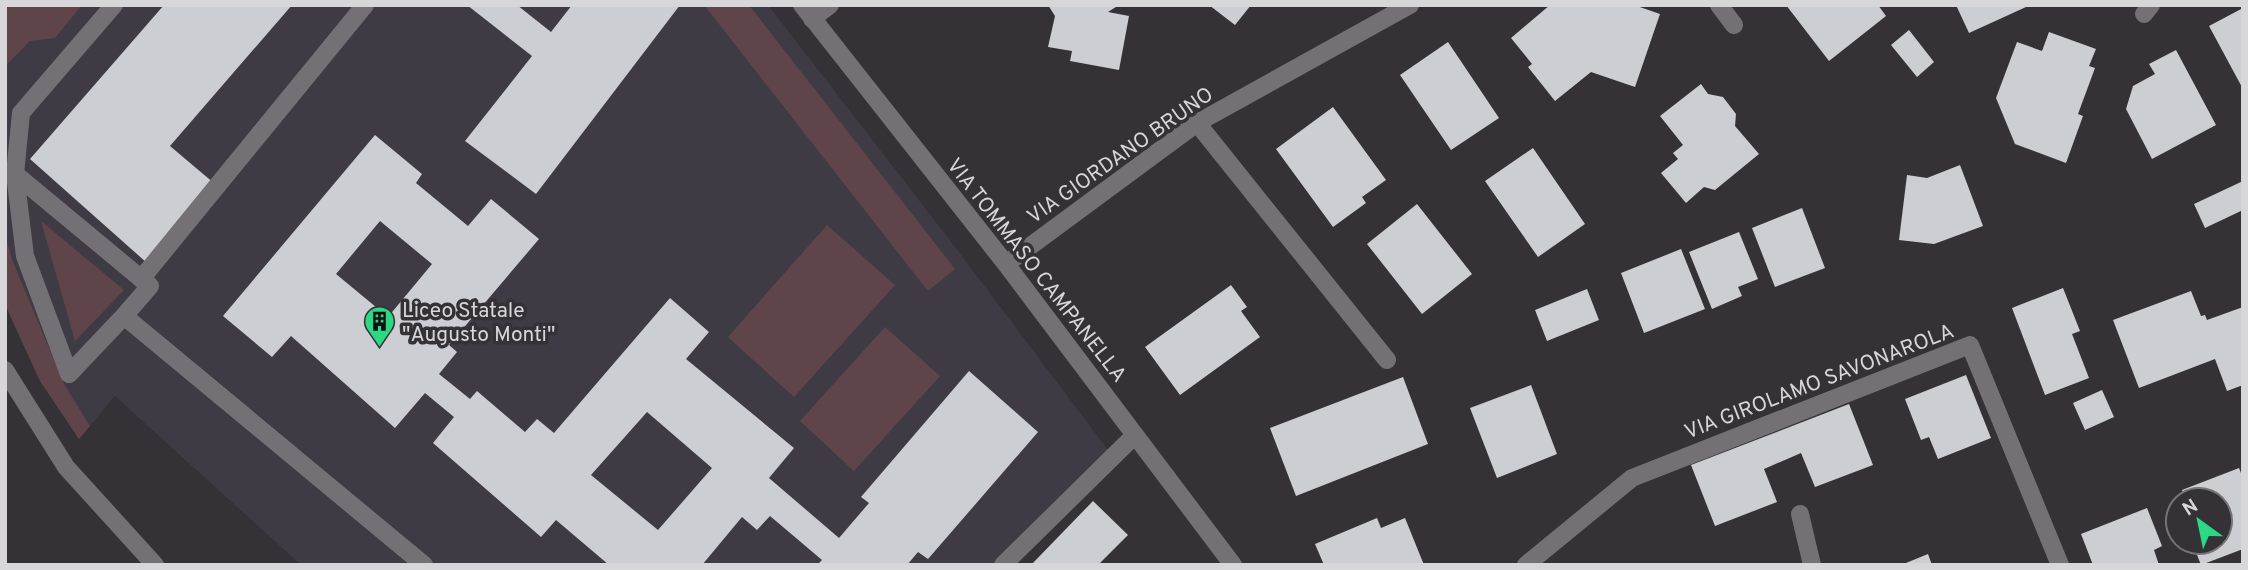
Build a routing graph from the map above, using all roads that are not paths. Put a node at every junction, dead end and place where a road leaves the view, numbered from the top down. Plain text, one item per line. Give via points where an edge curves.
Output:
1 (114, 5) edge
2 (365, 5) edge
3 (830, 5) edge
4 (1410, 5) edge
5 (1719, 5) edge
6 (807, 12) edge
7 (1734, 25) dead end
8 (1196, 123) junction
9 (15, 174) junction
10 (1006, 264) junction
11 (141, 279) junction
12 (124, 316) junction
13 (1387, 360) dead end
14 (5, 370) edge
15 (1135, 435) junction
16 (1800, 514) dead end
17 (155, 565) edge
18 (424, 565) edge
19 (1003, 565) edge
20 (1233, 565) edge
21 (1525, 565) edge
22 (1812, 565) edge
23 (2060, 565) edge

1 - 9 street via 21,113
2 - 11 street
3 - 6 street
4 - 8 street, VIA GIORDANO BRUNO
5 - 7 street
6 - 10 street, VIA TOMMASO CAMPANELLA
8 - 10 street, VIA GIORDANO BRUNO
8 - 13 street
9 - 11 street
9 - 12 street via 25,256 69,374
10 - 15 street, VIA TOMMASO CAMPANELLA
11 - 12 street via 150,286
12 - 18 street
14 - 17 street via 66,467
15 - 19 street
15 - 20 street, VIA TOMMASO CAMPANELLA
16 - 22 street
21 - 23 street, VIA GIROLAMO SAVONAROLA via 1632,478 1970,345

